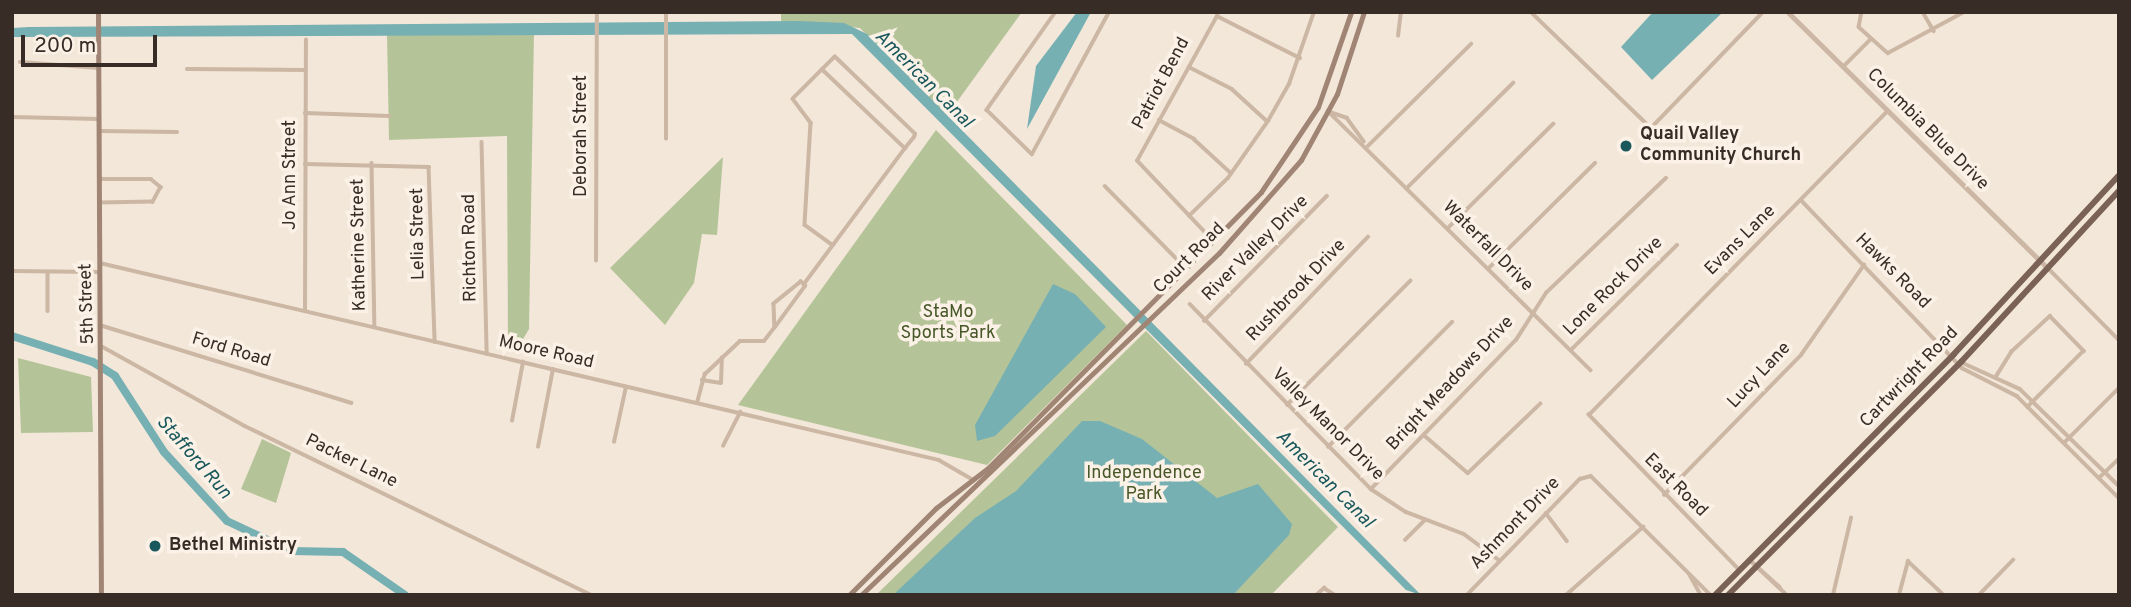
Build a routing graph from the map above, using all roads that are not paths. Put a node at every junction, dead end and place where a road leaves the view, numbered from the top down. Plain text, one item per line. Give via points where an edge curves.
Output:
1 (98, 12) edge
2 (597, 12) edge
3 (666, 12) edge
4 (1056, 12) edge
5 (1108, 12) edge
6 (1314, 12) edge
7 (1351, 12) edge
8 (1364, 12) edge
9 (1393, 12) edge
10 (1401, 12) edge
11 (1531, 12) edge
12 (1763, 12) edge
13 (1787, 12) edge
14 (1862, 12) edge
15 (1923, 12) edge
16 (1964, 12) edge
17 (1934, 32) junction
18 (1398, 36) dead end
19 (1871, 39) junction
20 (306, 40) dead end
21 (1471, 44) dead end
22 (1300, 58) junction
23 (20, 62) dead end
24 (1844, 66) junction
25 (1189, 67) junction
26 (99, 68) junction
27 (187, 69) dead end
28 (822, 69) junction
29 (305, 70) junction
30 (1513, 83) dead end
31 (1318, 107) junction
32 (1328, 111) junction
33 (1887, 112) junction
34 (305, 113) junction
35 (389, 116) dead end
36 (12, 117) edge
37 (99, 119) junction
38 (1159, 120) junction
39 (1268, 121) junction
40 (1553, 124) dead end
41 (99, 131) junction
42 (177, 132) dead end
43 (666, 139) dead end
44 (482, 142) dead end
45 (1366, 144) junction
46 (905, 148) junction
47 (372, 163) junction
48 (1595, 163) dead end
49 (305, 164) junction
50 (1231, 173) junction
51 (2119, 175) edge
52 (1666, 178) dead end
53 (100, 179) junction
54 (2111, 185) junction
55 (1105, 186) dead end
56 (1408, 187) junction
57 (2119, 191) edge
58 (1327, 196) dead end
59 (1801, 200) junction
60 (100, 203) junction
61 (1189, 216) junction
62 (1448, 228) junction
63 (1368, 237) dead end
64 (1213, 242) junction
65 (833, 245) junction
66 (1677, 245) dead end
67 (596, 261) dead end
68 (2040, 262) junction
69 (100, 263) junction
70 (1864, 265) junction
71 (1489, 268) junction
72 (2048, 268) junction
73 (1187, 270) junction
74 (12, 271) edge
75 (48, 272) junction
76 (100, 272) junction
77 (1410, 281) dead end
78 (804, 284) junction
79 (1190, 304) dead end
80 (306, 311) junction
81 (48, 312) dead end
82 (1532, 312) junction
83 (1203, 321) junction
84 (1452, 322) dead end
85 (103, 326) junction
86 (375, 327) junction
87 (775, 327) junction
88 (1124, 333) junction
89 (1129, 338) junction
90 (2119, 340) edge
91 (435, 342) junction
92 (103, 347) junction
93 (1571, 350) junction
94 (487, 354) junction
95 (1954, 354) junction
96 (722, 358) junction
97 (523, 362) junction
98 (1962, 363) junction
99 (1246, 365) junction
100 (1091, 366) junction
101 (553, 369) junction
102 (1591, 370) dead end
103 (1097, 371) junction
104 (1995, 378) junction
105 (702, 380) junction
106 (626, 387) junction
107 (2119, 388) edge
108 (2034, 402) junction
109 (351, 403) dead end
110 (697, 403) junction
111 (1540, 404) dead end
112 (1287, 405) junction
113 (2028, 407) junction
114 (740, 412) junction
115 (512, 421) dead end
116 (1590, 421) joint
117 (1424, 435) junction
118 (2070, 437) junction
119 (614, 442) dead end
120 (2064, 443) junction
121 (723, 446) dead end
122 (538, 447) dead end
123 (1328, 447) junction
124 (1854, 455) junction
125 (2119, 459) edge
126 (1862, 462) junction
127 (2105, 473) junction
128 (2099, 478) junction
129 (973, 480) junction
130 (978, 486) junction
131 (2119, 486) edge
132 (1371, 489) junction
133 (1664, 495) junction
134 (2119, 498) edge
135 (1546, 513) junction
136 (1851, 518) dead end
137 (1424, 520) junction
138 (1643, 527) junction
139 (1405, 540) dead end
140 (1567, 541) dead end
141 (1499, 560) junction
142 (1750, 560) junction
143 (2013, 560) dead end
144 (1757, 565) junction
145 (1739, 571) junction
146 (1689, 573) junction
147 (1472, 590) junction
148 (1783, 594) edge
149 (101, 595) edge
150 (591, 595) edge
151 (849, 595) edge
152 (861, 595) edge
153 (1316, 595) edge
154 (1335, 595) edge
155 (1467, 595) edge
156 (1476, 595) edge
157 (1566, 595) edge
158 (1701, 595) edge
159 (1713, 595) edge
160 (1728, 595) edge
161 (1833, 595) edge
162 (1899, 595) edge
163 (1944, 595) edge
164 (1979, 595) edge

1 - 26 main road, 5th Street
2 - 67 street, Deborah Street
3 - 43 street
4 - 5 street via 987,110 1032,154
6 - 22 street
7 - 31 main road, Court Road
8 - 32 main road, Court Road
9 - 10 street
10 - 18 street
11 - 12 street via 1651,128
13 - 24 street, Columbia Blue Drive
14 - 19 street via 1856,21
15 - 17 street
16 - 17 street
17 - 19 street via 1888,53
19 - 24 street
20 - 29 street, Jo Ann Street
21 - 45 street
22 - 25 street, Patriot Bend via 1217,16
22 - 39 street
23 - 26 street
24 - 33 street, Columbia Blue Drive
25 - 38 street, Patriot Bend
25 - 39 street via 1231,89
26 - 37 main road, 5th Street
27 - 29 street
28 - 46 street
28 - 46 street via 838,58 913,132
28 - 65 street via 793,103 811,123 805,225
29 - 34 street, Jo Ann Street
30 - 56 street
31 - 32 main road
31 - 64 main road, Court Road via 1275,175
32 - 45 street, Waterfall Drive
32 - 89 main road, Court Road via 1301,160 1219,253
33 - 59 street, Evans Lane
33 - 68 street, Columbia Blue Drive
34 - 35 street
34 - 49 street, Jo Ann Street
36 - 37 street
37 - 41 main road, 5th Street
38 - 50 street via 1194,139
38 - 61 street, Patriot Bend via 1137,167
39 - 50 street
40 - 62 street
41 - 42 street
41 - 53 main road, 5th Street
44 - 94 street, Richton Road
45 - 56 street, Waterfall Drive
46 - 65 street
47 - 49 street, Lelia Street
47 - 86 street, Katherine Street
47 - 91 street, Lelia Street via 421,163 432,173
48 - 71 street
49 - 80 street, Jo Ann Street
50 - 61 street
51 - 54 main road, Cartwright Road
52 - 82 street, Bright Meadows Drive
53 - 60 main road, 5th Street
53 - 60 street via 151,179 161,187 153,202
54 - 57 main road
54 - 68 main road, Cartwright Road
55 - 73 street
56 - 62 street, Waterfall Drive
57 - 72 main road, Cartwright Road
58 - 83 street, River Valley Drive
59 - 70 street, Hawks Road
59 - 116 street, Evans Lane via 1589,415
60 - 69 main road, 5th Street
61 - 64 street
62 - 71 street, Waterfall Drive
63 - 99 street, Rushbrook Drive
64 - 73 main road, Court Road
65 - 78 street
66 - 93 street, Lone Rock Drive
68 - 72 street, Columbia Blue Drive
68 - 95 main road, Cartwright Road
69 - 76 main road, 5th Street
69 - 80 street, Moore Road
70 - 95 street, Hawks Road
70 - 133 street, Lucy Lane via 1801,355
71 - 82 street, Waterfall Drive
72 - 90 street
72 - 98 main road, Cartwright Road
73 - 88 main road, Court Road
74 - 75 street
75 - 76 street
75 - 81 street
76 - 85 main road, 5th Street
77 - 112 street
78 - 87 street
78 - 87 street via 796,283 774,304
79 - 83 street, Valley Manor Drive
80 - 86 street, Moore Road
82 - 93 street, Waterfall Drive
82 - 117 street, Bright Meadows Drive via 1516,340
83 - 99 street, Valley Manor Drive
84 - 123 street
85 - 92 main road, 5th Street
85 - 109 street, Ford Road
86 - 91 street, Moore Road
87 - 96 street via 764,341 740,341
88 - 89 main road
88 - 100 main road, Court Road
89 - 103 main road, Court Road
91 - 94 street, Moore Road
92 - 149 main road, 5th Street
92 - 150 street, Packer Lane via 256,431
93 - 102 street, Waterfall Drive
94 - 97 street, Moore Road
95 - 98 street, Hawks Road
95 - 124 main road, Cartwright Road
96 - 105 street
96 - 105 street via 721,383
97 - 101 street, Moore Road
97 - 115 street
98 - 104 street, Hawks Road
98 - 113 street, Hawks Road via 1972,376 2012,392
98 - 126 main road, Cartwright Road
99 - 112 street, Valley Manor Drive
100 - 103 main road
100 - 129 main road, Court Road
101 - 106 street, Moore Road
101 - 122 street
103 - 130 main road, Court Road
104 - 108 street, Hawks Road
104 - 108 street via 2011,352 2050,316 2084,351
105 - 110 street
106 - 110 street, Moore Road
106 - 119 street
107 - 118 street
108 - 113 street
108 - 118 street, Hawks Road
110 - 114 street, Moore Road
111 - 117 street via 1468,473
112 - 123 street, Valley Manor Drive
113 - 120 street, Hawks Road
114 - 121 street
114 - 129 street, Moore Road via 939,460
116 - 133 street, East Road
117 - 132 street, Bright Meadows Drive
118 - 120 street
118 - 127 street, Hawks Road
120 - 128 street, Hawks Road
123 - 132 street, Valley Manor Drive
124 - 126 main road
124 - 142 main road, Cartwright Road
125 - 127 street
126 - 144 main road, Cartwright Road
127 - 128 street
127 - 131 street, Hawks Road
128 - 134 street, Hawks Road
129 - 130 street, Moore Road
129 - 151 main road, Court Road
130 - 152 main road, Court Road
132 - 137 street, Valley Manor Drive
133 - 145 street, East Road
135 - 138 street, Ashmont Drive via 1586,476
135 - 140 street
135 - 141 street, Ashmont Drive
136 - 161 street
137 - 139 street
137 - 141 street, Valley Manor Drive via 1464,534
138 - 146 street
138 - 157 street
141 - 147 street, Ashmont Drive
142 - 144 street
142 - 145 main road, Cartwright Road
143 - 164 street
144 - 148 street
144 - 160 main road, Cartwright Road
145 - 159 main road, Cartwright Road
146 - 158 street
146 - 159 street
147 - 155 street, Ashmont Drive
147 - 156 street
153 - 154 street via 1324,588
162 - 163 street via 1908,561

